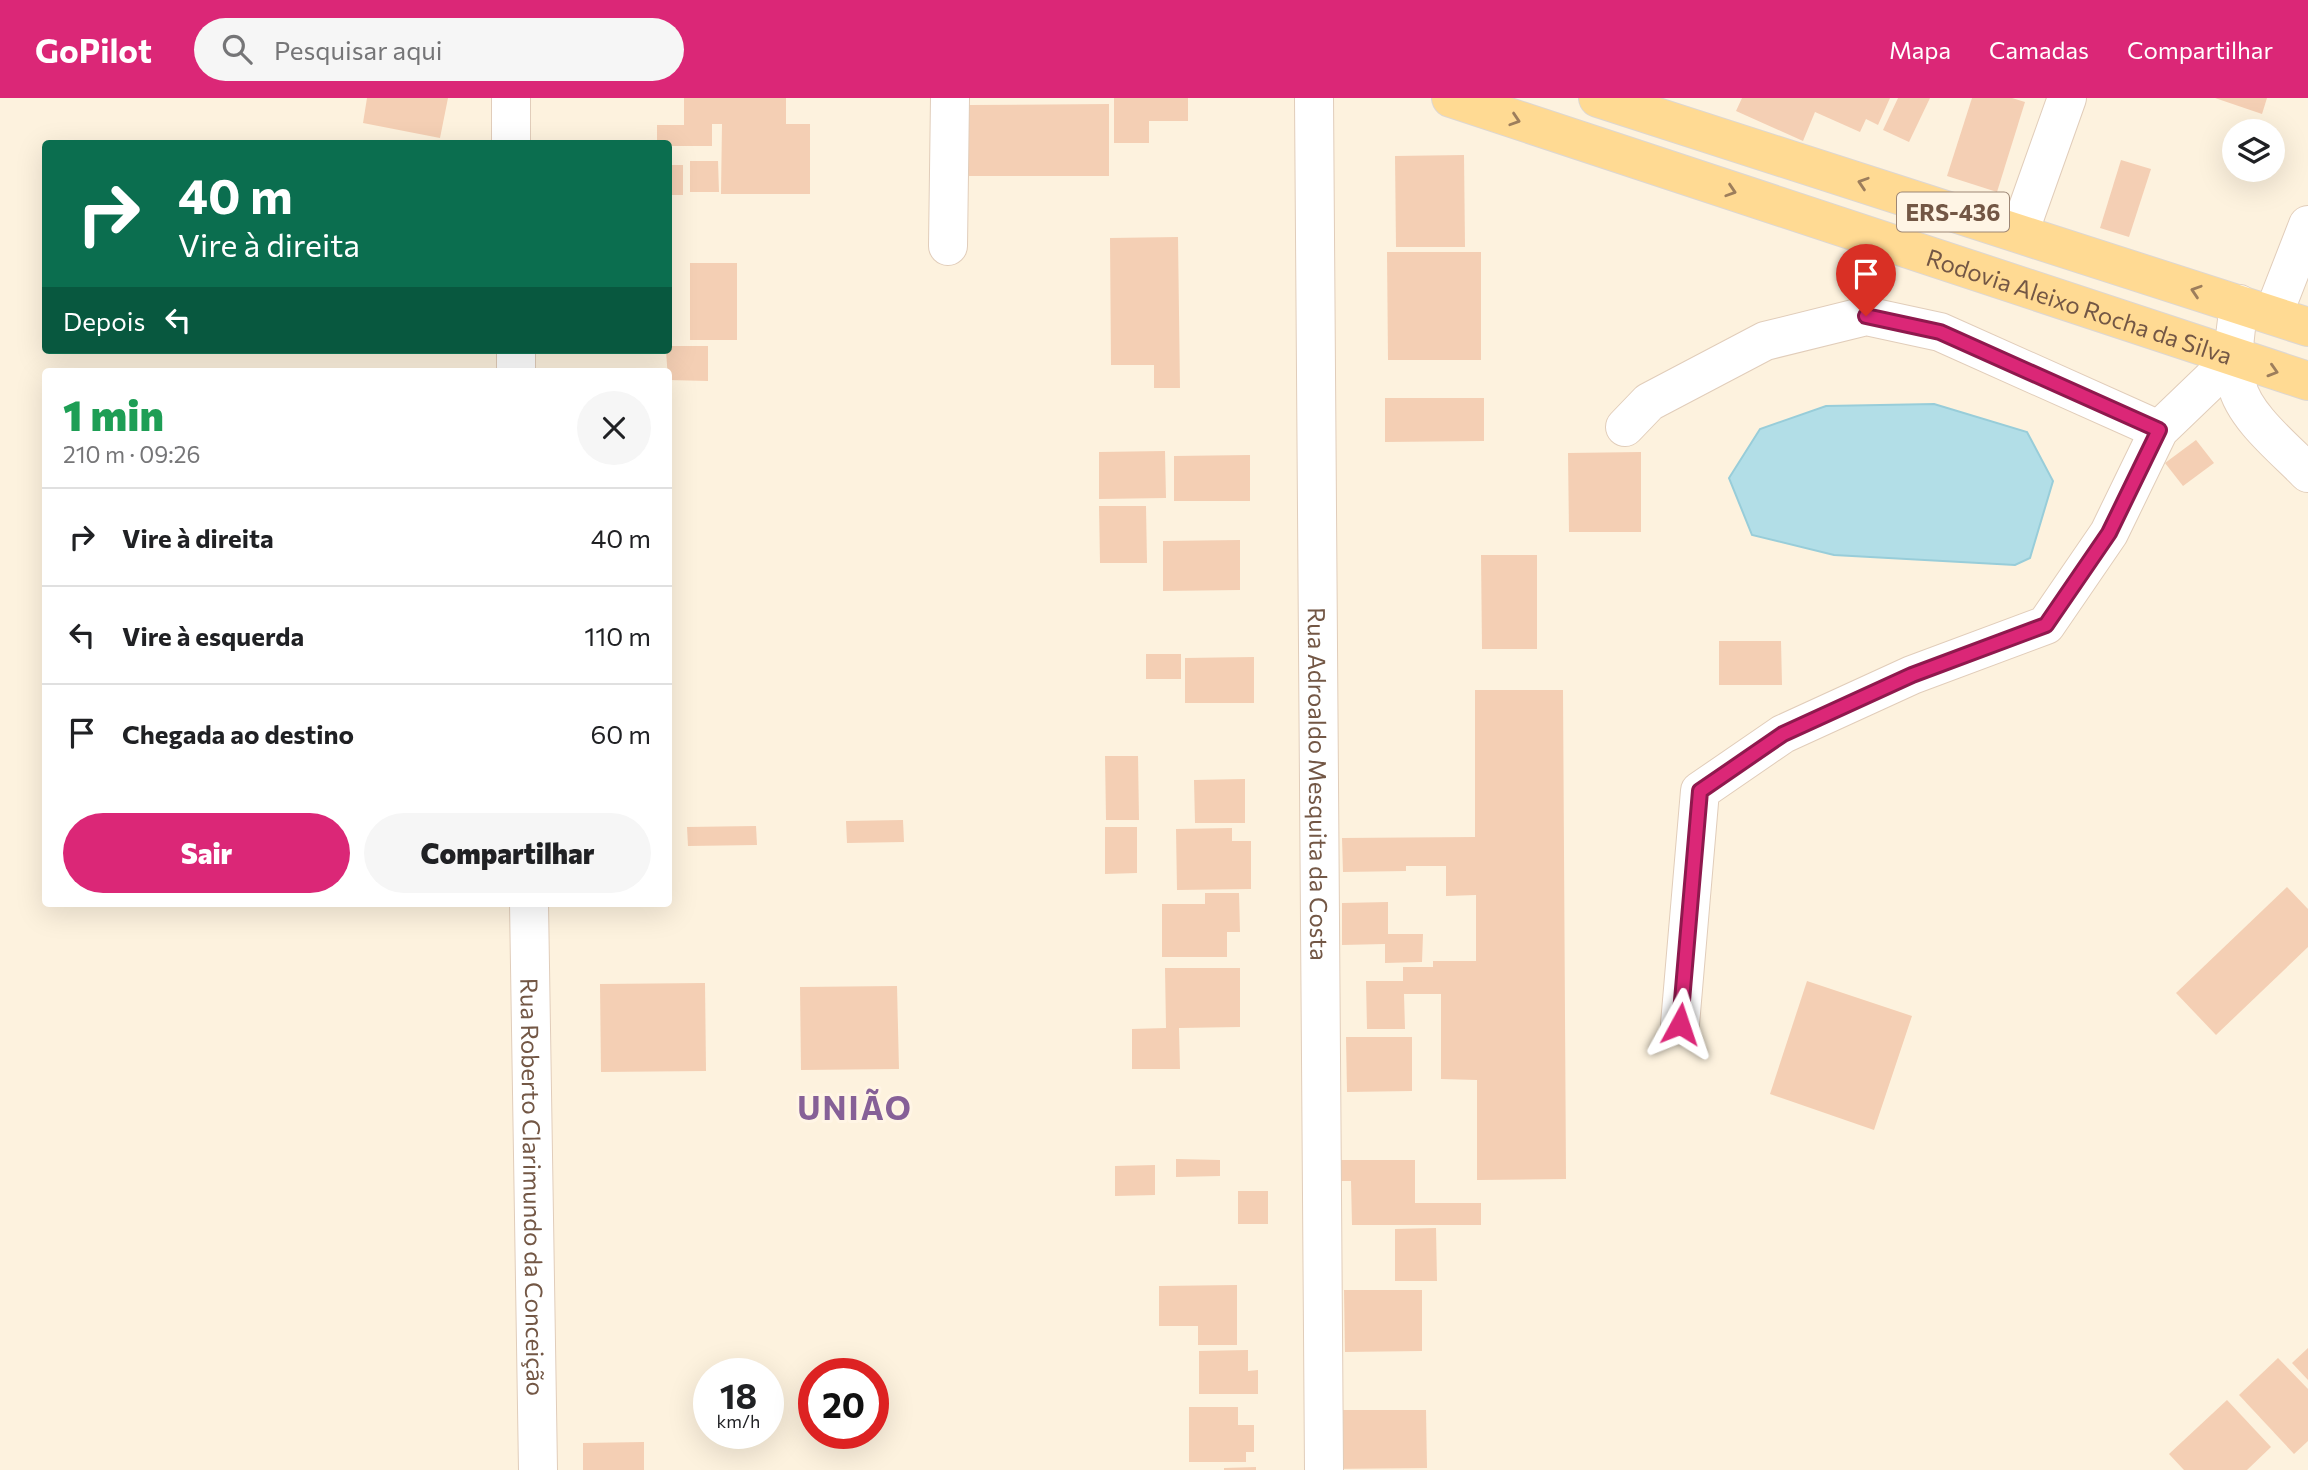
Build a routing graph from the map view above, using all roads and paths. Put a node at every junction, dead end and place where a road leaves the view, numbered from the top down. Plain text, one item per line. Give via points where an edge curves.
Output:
1 (511, 98) edge
2 (950, 98) edge
3 (1314, 98) edge
4 (1451, 98) edge
5 (1598, 98) edge
6 (2067, 98) edge
7 (511, 140) edge
8 (2308, 225) edge
9 (2019, 233) junction
10 (948, 246) dead end
11 (2256, 310) junction
12 (2308, 327) edge
13 (2234, 358) junction
14 (2308, 382) edge
15 (1625, 427) dead end
16 (2159, 430) junction
17 (2308, 473) edge
18 (529, 907) edge
19 (1680, 1024) dead end
20 (538, 1470) edge
21 (1324, 1470) edge

1 - 7 street
2 - 10 street
3 - 21 street, Rua Adroaldo Mesquita da Costa
4 -> 13 main road, Rodovia Aleixo Rocha da Silva / ERS-436
9 -> 5 main road, ERS-436
6 - 9 street
8 - 11 street
11 -> 9 main road, ERS-436
11 - 12 main road, ERS-436
11 - 13 street
13 -> 14 main road, Rodovia Aleixo Rocha da Silva / ERS-436
13 - 16 street
13 - 17 street via 2237,387 2253,416
15 - 16 street via 1649,402 1765,341 1866,316 1940,332
16 - 19 street via 2109,533 2046,625 1912,675 1783,734 1700,791
18 - 20 street, Rua Roberto Clarimundo da Conceição

